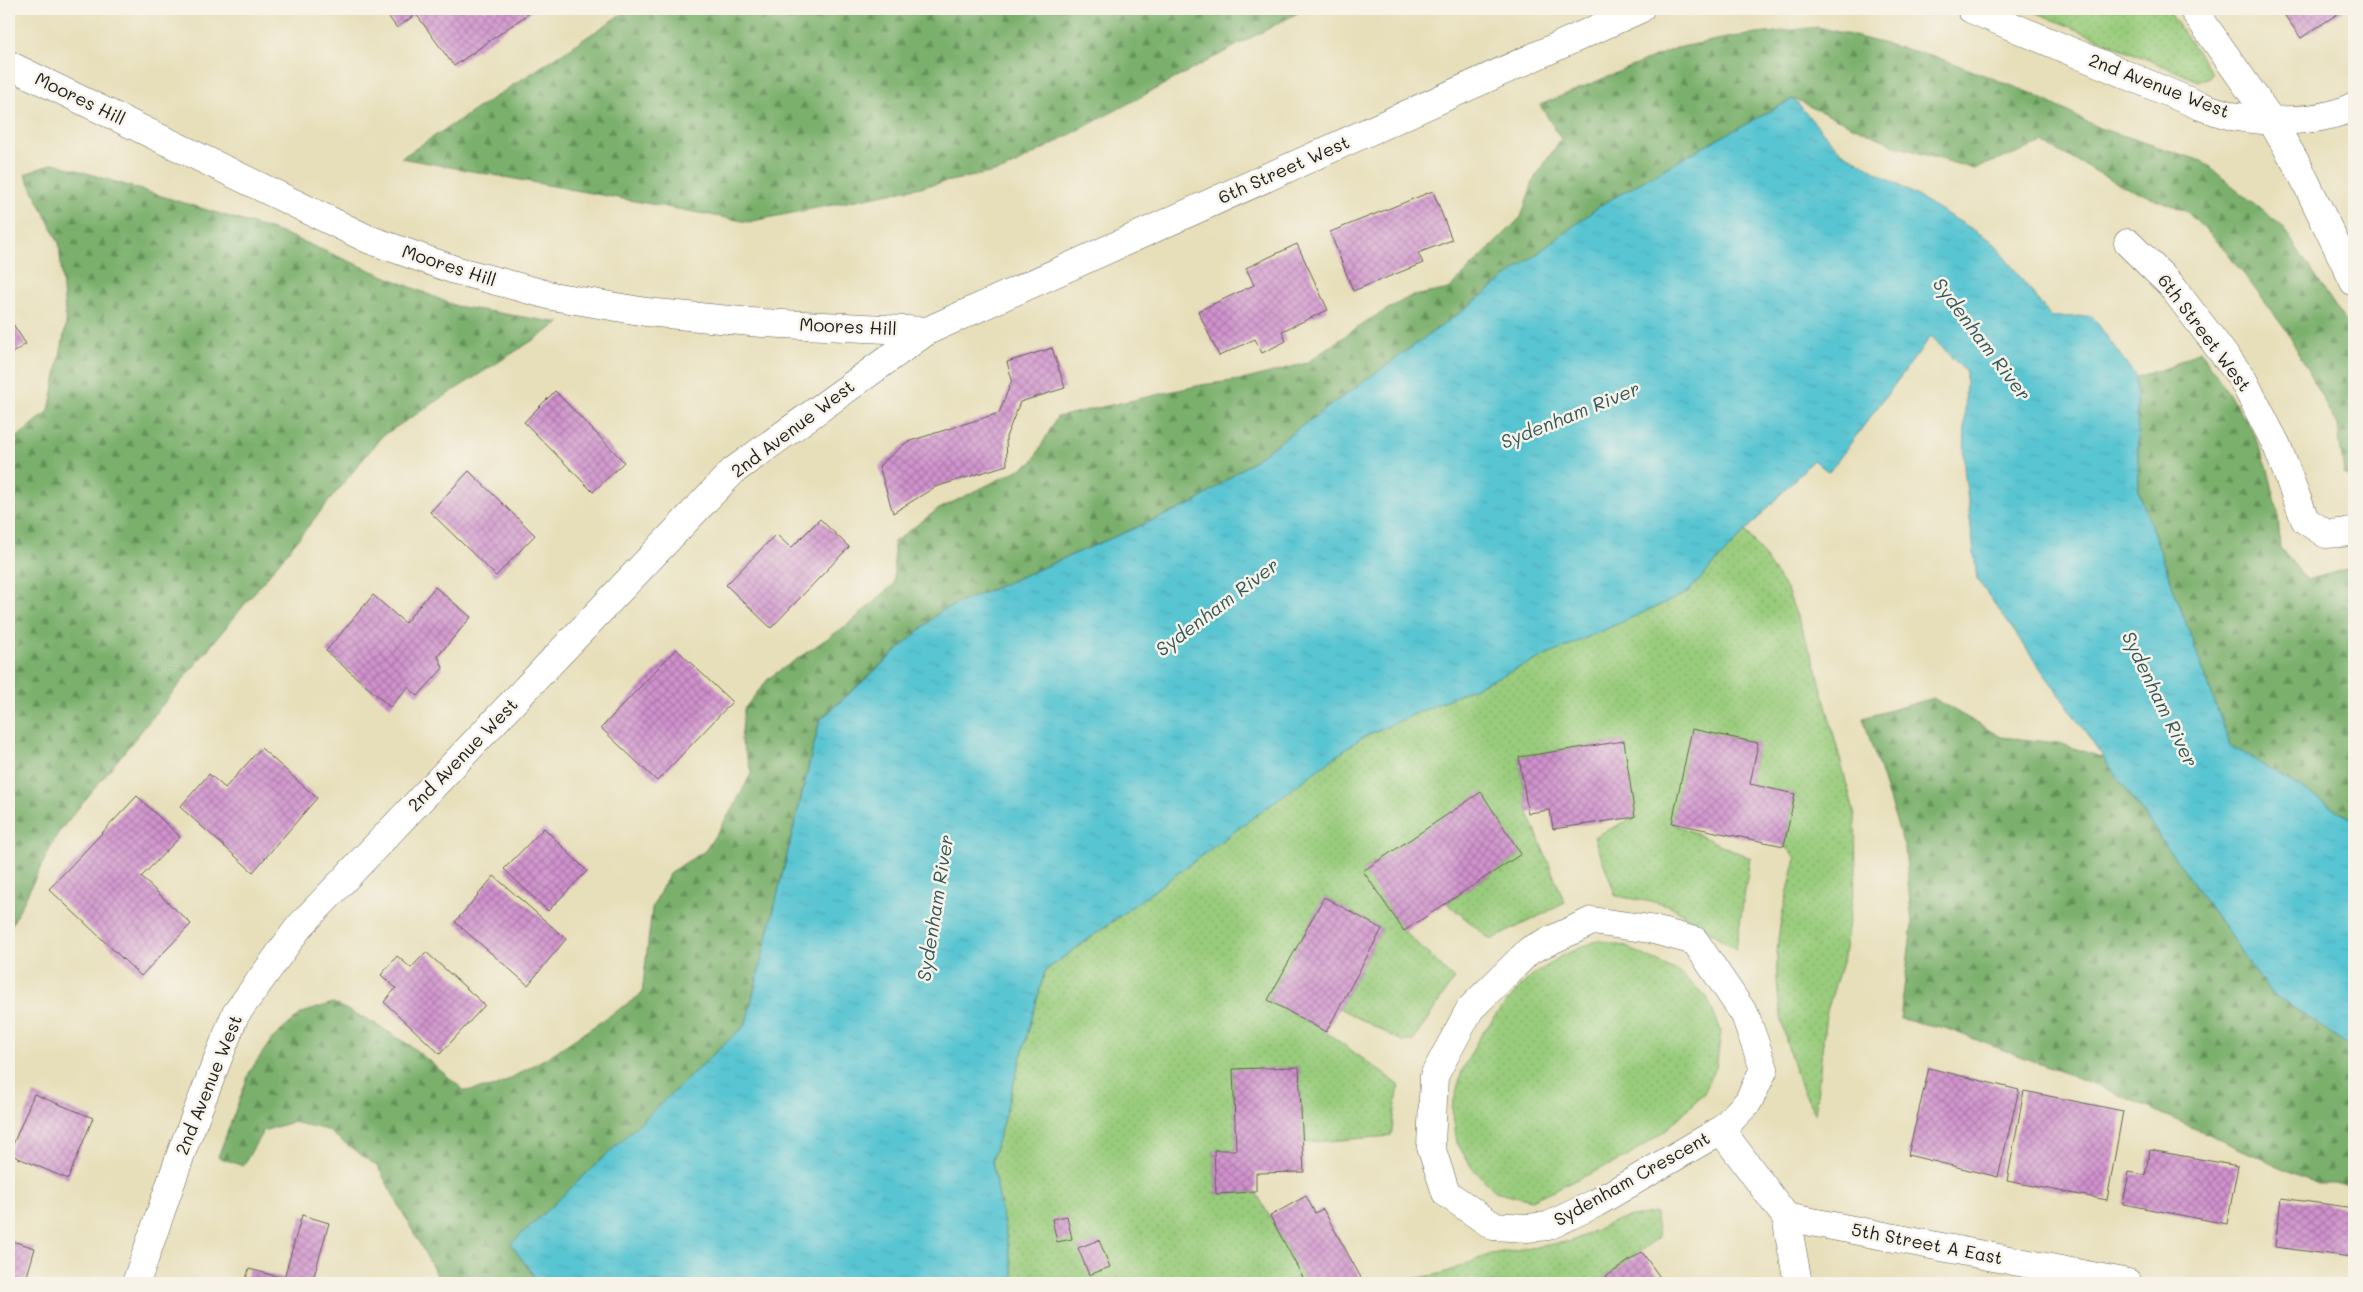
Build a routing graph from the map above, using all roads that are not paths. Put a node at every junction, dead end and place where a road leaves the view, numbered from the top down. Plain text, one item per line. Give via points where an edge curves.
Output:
1 (1640, 9) edge
2 (1971, 9) edge
3 (2193, 9) edge
4 (9, 65) edge
5 (2354, 106) edge
6 (2270, 120) junction
7 (2128, 243) dead end
8 (2354, 282) edge
9 (927, 331) junction
10 (2354, 532) edge
11 (1721, 1130) junction
12 (1786, 1217) junction
13 (136, 1283) edge
14 (1798, 1283) edge
15 (2128, 1283) edge

1 - 9 street, 6th Street West
2 - 6 street, 2nd Avenue West via 2198,105 2232,116
3 - 6 street
4 - 9 street, Moores Hill via 368,239 455,270 552,296 646,312 762,323
5 - 6 street, 2nd Avenue West via 2314,118
6 - 8 street via 2299,168
7 - 10 street, 6th Street West via 2170,284 2242,378 2277,446 2305,520 2326,534
9 - 13 street, 2nd Avenue West via 733,471 299,927 235,1015 183,1148
11 - 11 street, Sydenham Crescent via 1748,1102 1764,1069 1745,1015 1695,941 1650,929 1592,921 1530,950 1470,1009 1434,1076 1431,1147 1446,1193 1493,1226 1548,1226 1596,1204
11 - 12 street, Sydenham Crescent
12 - 14 street
12 - 15 street, 5th Street A East

